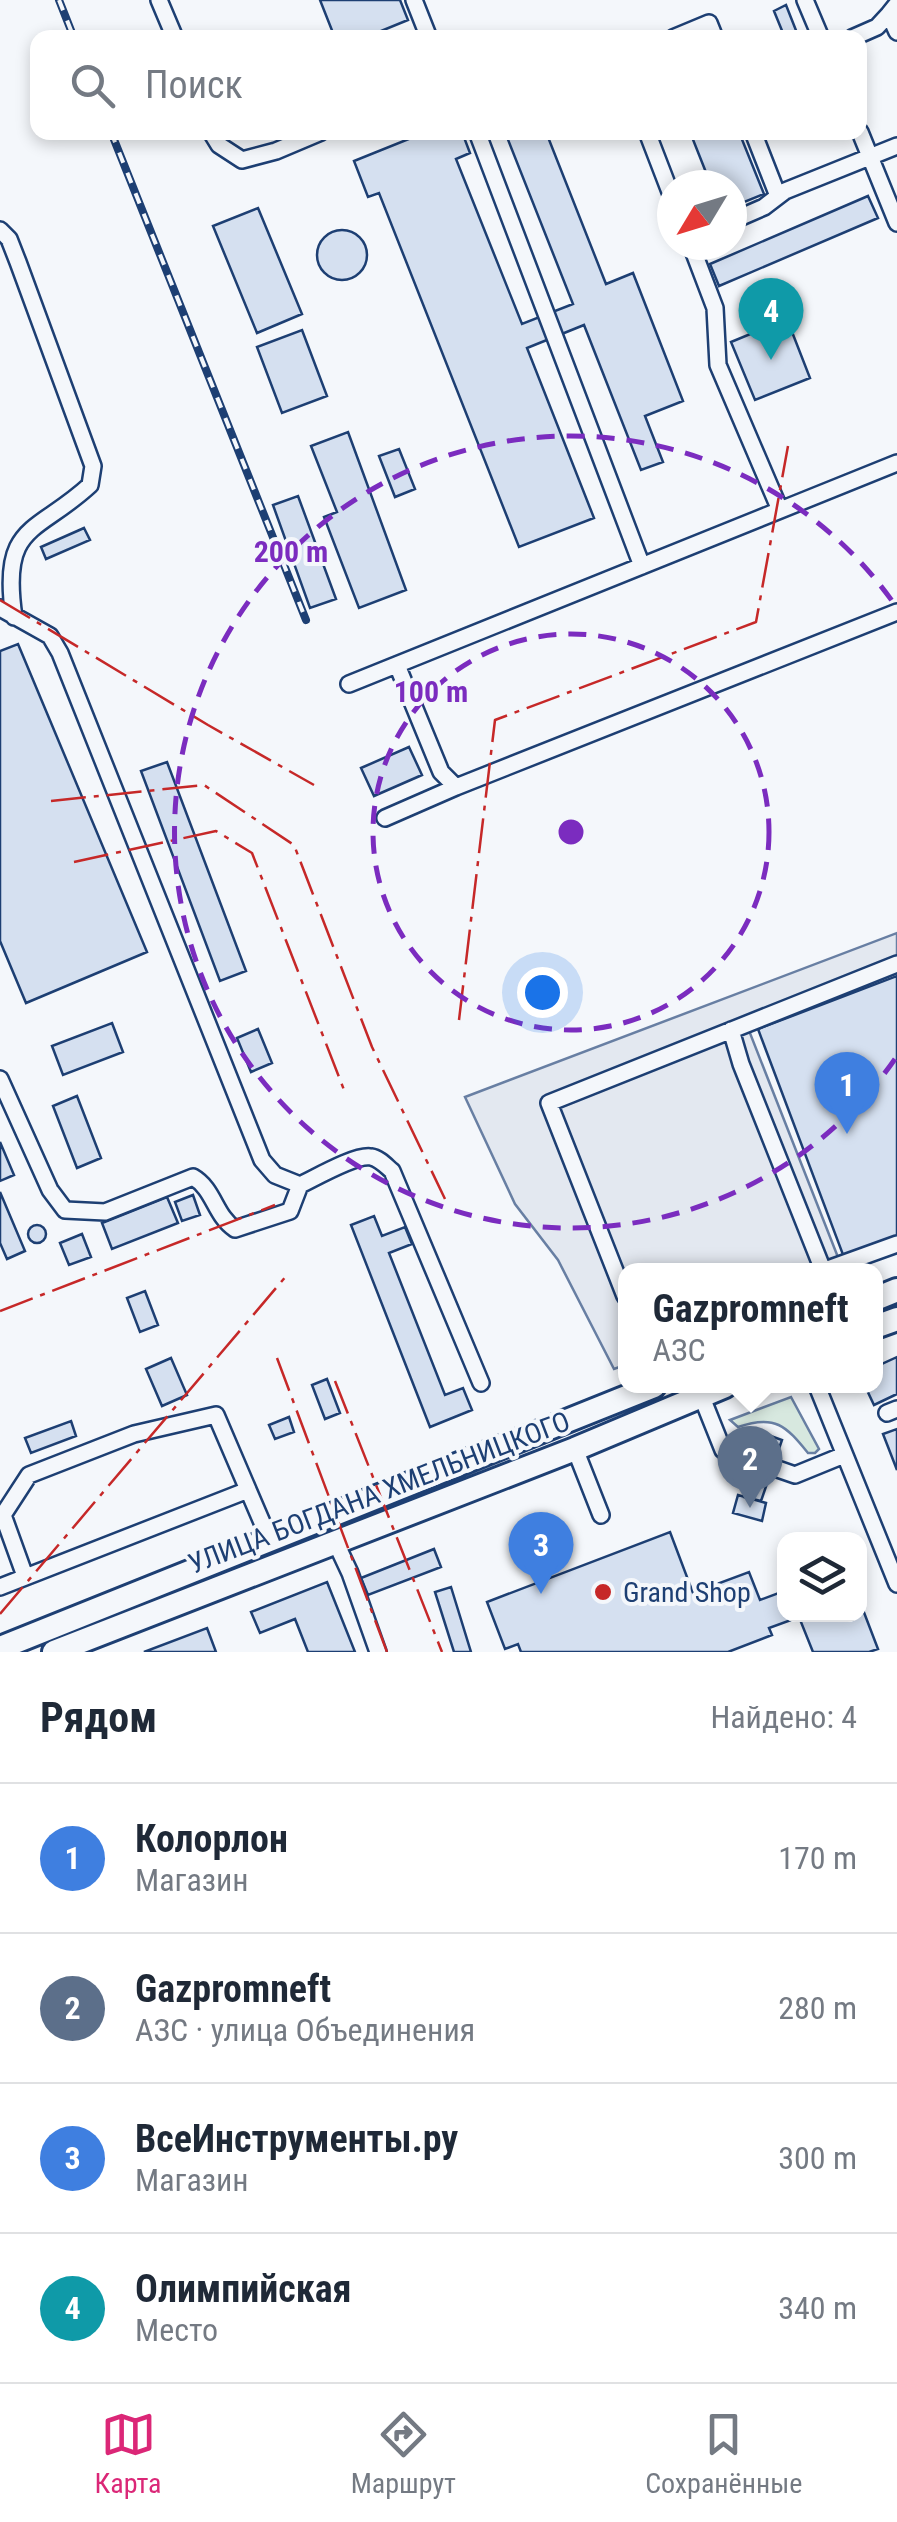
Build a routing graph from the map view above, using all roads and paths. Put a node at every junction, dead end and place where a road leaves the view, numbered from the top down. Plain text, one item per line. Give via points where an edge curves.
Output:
1 (159, 0) edge
2 (414, 0) edge
3 (805, 0) edge
4 (893, 9) edge
5 (171, 30) edge
6 (426, 30) edge
7 (692, 30) edge
8 (712, 30) edge
9 (818, 30) edge
10 (867, 31) edge
11 (897, 32) edge
12 (216, 140) edge
13 (302, 140) edge
14 (480, 140) edge
15 (650, 140) edge
16 (755, 140) edge
17 (863, 140) edge
18 (897, 146) edge
19 (870, 158) junction
20 (662, 170) edge
21 (778, 196) junction
22 (747, 214) edge
23 (897, 223) edge
24 (0, 230) edge
25 (697, 260) edge
26 (897, 463) edge
27 (780, 510) junction
28 (642, 566) junction
29 (7, 612) edge
30 (897, 612) edge
31 (397, 665) junction
32 (348, 684) dead end
33 (456, 787) junction
34 (385, 818) dead end
35 (897, 964) edge
36 (731, 1030) junction
37 (0, 1079) edge
38 (300, 1185) junction
39 (897, 1244) edge
40 (821, 1263) edge
41 (844, 1263) edge
42 (618, 1278) edge
43 (481, 1384) dead end
44 (637, 1393) edge
45 (704, 1393) edge
46 (821, 1393) edge
47 (701, 1394) junction
48 (575, 1448) junction
49 (844, 1455) junction
50 (248, 1490) junction
51 (600, 1515) dead end
52 (335, 1541) junction
53 (270, 1542) junction
54 (890, 1545) edge
55 (26, 1576) junction
56 (897, 1584) edge
57 (0, 1587) edge
58 (0, 1648) edge
59 (54, 1652) edge
60 (378, 1652) edge

1 - 5 street
2 - 6 street
3 - 9 street
4 - 10 street
4 - 11 street
7 - 8 street via 709,23
12 - 13 street via 242,160
14 - 28 street
15 - 20 street
16 - 21 street
17 - 19 street
18 - 19 street
19 - 21 street
19 - 23 street
21 - 22 street
24 - 29 street via 14,250 92,466 90,485 22,532 8,555
25 - 27 street via 715,308 718,364
26 - 27 street
27 - 28 street
28 - 31 street
29 - 38 street via 50,636 60,654 262,1160 275,1176
30 - 33 street
31 - 32 street
31 - 33 street via 441,772
33 - 34 street
35 - 36 street
36 - 40 street
36 - 42 street via 549,1102
37 - 38 street via 65,1210 105,1212 193,1176 235,1228 290,1211
38 - 43 street via 360,1158 371,1157 392,1171
39 - 41 street
44 - 53 highway, УЛИЦА БОГДАНА ХМЕЛЬНИЦКОГО
45 - 47 highway, УЛИЦА БОГДАНА ХМЕЛЬНИЦКОГО
46 - 49 street
47 - 48 highway, УЛИЦА БОГДАНА ХМЕЛЬНИЦКОГО
47 - 49 street via 723,1450 795,1476
48 - 51 street
48 - 52 highway, УЛИЦА БОГДАНА ХМЕЛЬНИЦКОГО
49 - 54 street
50 - 53 street
50 - 55 street
50 - 55 street via 216,1415 134,1434 30,1475 2,1514
52 - 59 highway, УЛИЦА БОГДАНА ХМЕЛЬНИЦКОГО
52 - 60 street
53 - 58 highway, УЛИЦА БОГДАНА ХМЕЛЬНИЦКОГО
54 - 56 street
55 - 57 street

